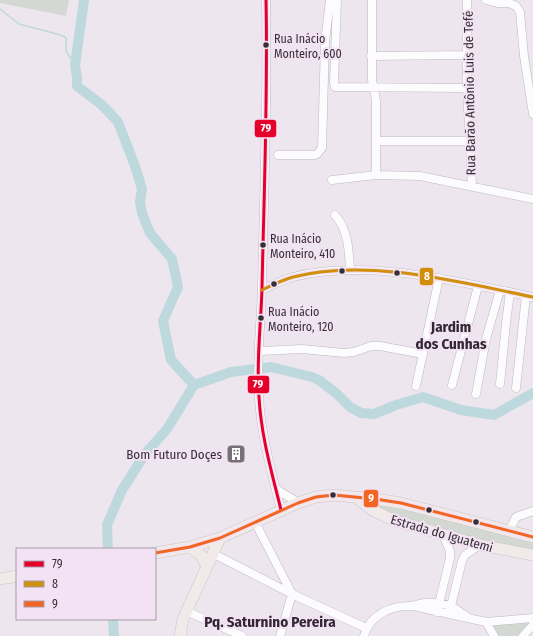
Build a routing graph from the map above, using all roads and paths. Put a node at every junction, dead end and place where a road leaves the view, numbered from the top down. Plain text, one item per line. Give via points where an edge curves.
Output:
1 (266, 0) edge
2 (330, 0) edge
3 (337, 0) edge
4 (372, 0) edge
5 (467, 0) edge
6 (486, 0) edge
7 (509, 1) edge
8 (467, 55) junction
9 (371, 56) junction
10 (374, 87) junction
11 (467, 88) junction
12 (533, 114) edge
13 (376, 141) junction
14 (470, 141) junction
15 (278, 155) dead end
16 (376, 175) junction
17 (332, 180) dead end
18 (472, 186) junction
19 (533, 199) edge
20 (335, 215) dead end
21 (350, 269) junction
22 (439, 278) junction
23 (478, 286) junction
24 (262, 290) junction
25 (500, 290) junction
26 (510, 292) junction
27 (529, 296) edge
28 (260, 351) junction
29 (423, 354) junction
30 (500, 384) dead end
31 (452, 385) dead end
32 (416, 386) dead end
33 (516, 388) dead end
34 (476, 394) dead end
35 (276, 488) junction
36 (357, 498) junction
37 (375, 499) junction
38 (298, 503) junction
39 (281, 510) junction
40 (372, 510) junction
41 (533, 511) edge
42 (255, 522) junction
43 (509, 531) junction
44 (443, 535) junction
45 (533, 537) edge
46 (220, 538) junction
47 (480, 545) junction
48 (190, 547) junction
49 (212, 553) junction
50 (156, 554) edge
51 (533, 555) edge
52 (450, 558) junction
53 (462, 561) junction
54 (206, 565) junction
55 (16, 576) edge
56 (0, 579) edge
57 (292, 594) junction
58 (439, 603) junction
59 (413, 606) junction
60 (450, 610) junction
61 (186, 611) junction
62 (437, 612) junction
63 (533, 618) edge
64 (486, 622) junction
65 (533, 625) edge
66 (365, 632) edge
67 (180, 636) edge
68 (242, 636) edge
69 (280, 636) edge
70 (494, 636) edge
71 (523, 636) edge

1 - 24 street via 268,60
2 - 15 street via 325,42 322,148 315,155
3 - 10 street via 334,86
4 - 9 street
5 - 8 street, Rua Barão Antônio Luis de Tefé
6 - 7 street via 497,3
7 - 12 street via 519,9 521,15
8 - 9 street
8 - 11 street, Rua Barão Antônio Luis de Tefé
9 - 10 street
10 - 11 street
10 - 13 street
11 - 14 street, Rua Barão Antônio Luis de Tefé
13 - 14 street
13 - 16 street
14 - 18 street, Rua Barão Antônio Luis de Tefé
16 - 17 street
16 - 18 street via 420,176
18 - 19 street
20 - 21 street via 344,231
21 - 22 street
21 - 24 street via 294,277
22 - 23 street
22 - 29 street
23 - 25 street
23 - 31 street
24 - 28 street
25 - 26 street
25 - 34 street via 486,339
26 - 27 street
26 - 30 street
27 - 33 street
28 - 29 street via 302,349 344,353 380,346
28 - 35 street via 258,373 261,420
29 - 32 street
35 - 38 street
35 - 39 street
36 - 37 main road, Estrada do Iguatemi
36 - 38 main road, Estrada do Iguatemi via 326,495
36 - 40 main road, Estrada do Iguatemi
37 - 40 main road via 371,504
37 - 43 main road, Estrada do Iguatemi via 402,503
38 - 39 main road, Estrada do Iguatemi
39 - 42 main road, Estrada do Iguatemi
40 - 44 main road, Estrada do Iguatemi via 393,520
41 - 43 street via 516,517
42 - 46 main road, Estrada do Iguatemi
42 - 57 street
43 - 45 main road, Estrada do Iguatemi
44 - 47 main road, Estrada do Iguatemi
44 - 52 street via 450,551
46 - 48 main road, Estrada do Iguatemi
46 - 49 main road
47 - 51 main road, Estrada do Iguatemi
47 - 53 street via 465,555
48 - 50 main road, Estrada do Iguatemi
48 - 54 main road via 201,555
49 - 54 main road
49 - 57 street
52 - 53 street via 459,557
52 - 58 street
53 - 60 street
54 - 61 main road
55 - 56 main road
57 - 66 street
57 - 69 street
58 - 59 street
58 - 60 street
58 - 62 street
59 - 62 street
59 - 66 street via 388,609 377,616
60 - 62 street
60 - 64 street via 470,619
61 - 67 main road
61 - 68 street
63 - 64 street
64 - 70 street
65 - 71 street

